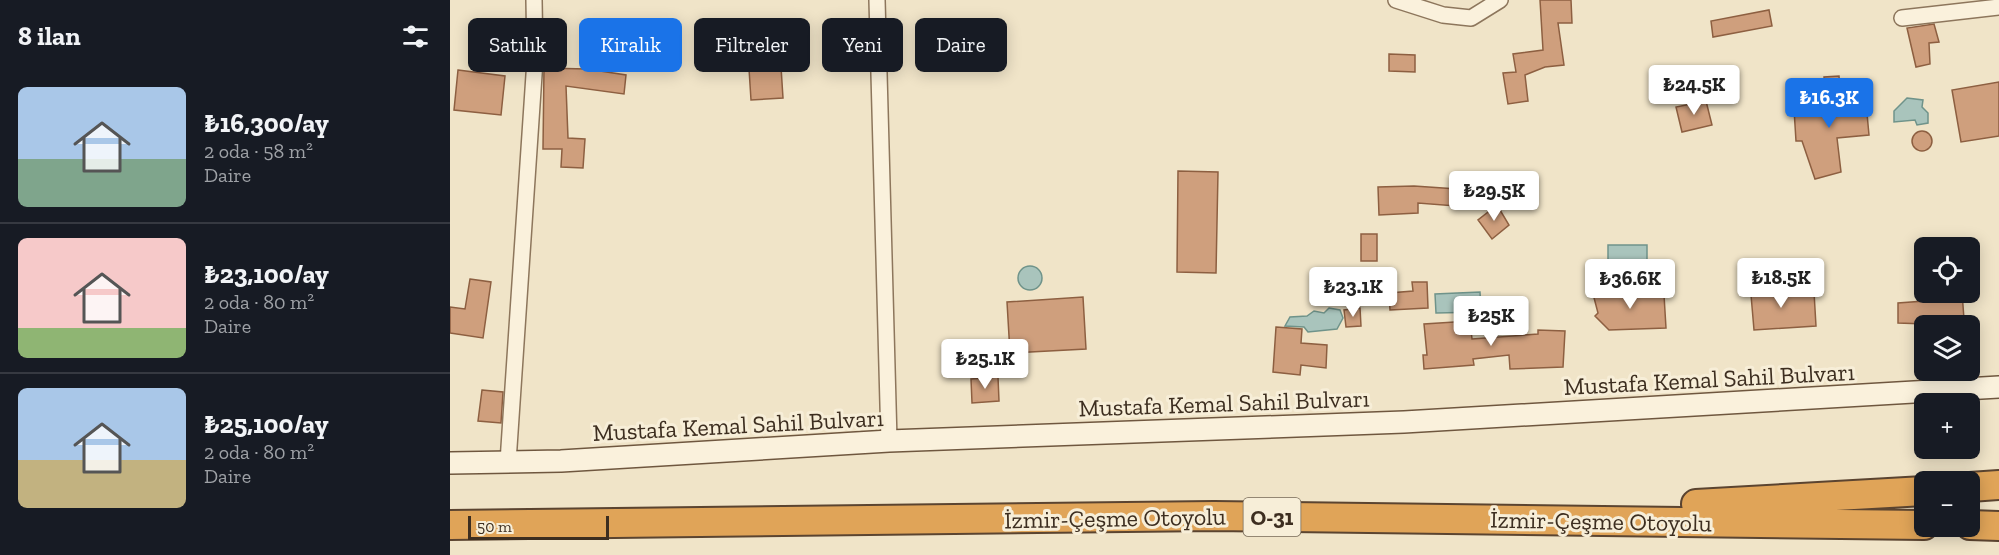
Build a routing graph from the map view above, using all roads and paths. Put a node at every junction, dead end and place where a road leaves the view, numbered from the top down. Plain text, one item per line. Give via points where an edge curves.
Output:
1 (534, 0) edge
2 (877, 0) edge
3 (1396, 0) edge
4 (1500, 0) edge
5 (1999, 7) edge
6 (1902, 18) dead end
7 (1999, 387) edge
8 (889, 441) junction
9 (508, 462) junction
10 (450, 463) edge
11 (1999, 485) edge
12 (1980, 486) edge
13 (1914, 492) edge
14 (1214, 516) junction
15 (450, 525) edge
16 (1914, 525) edge
17 (1980, 525) edge
18 (1999, 526) edge

1 - 9 street via 535,60
2 - 8 street
3 - 4 street via 1443,15 1471,18
5 - 6 street
7 - 8 main road, Mustafa Kemal Sahil Bulvarı via 1404,422
8 - 9 main road, Mustafa Kemal Sahil Bulvarı
9 - 10 main road, Mustafa Kemal Sahil Bulvarı
11 - 12 highway
13 - 14 highway via 1700,504
14 - 15 highway, İzmir-Çeşme Otoyolu / O-31
14 - 16 highway, İzmir-Çeşme Otoyolu / O-31
17 - 18 highway

